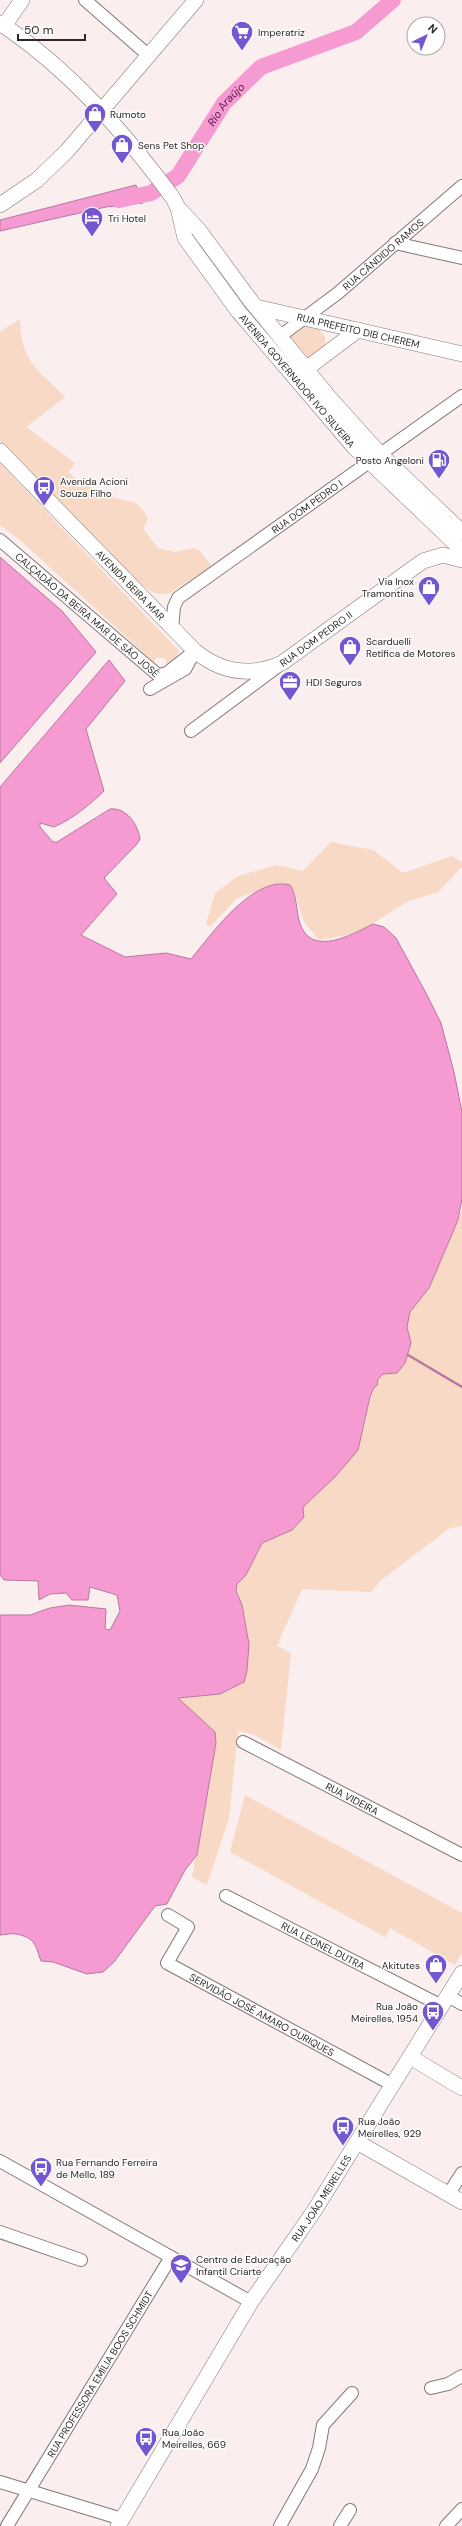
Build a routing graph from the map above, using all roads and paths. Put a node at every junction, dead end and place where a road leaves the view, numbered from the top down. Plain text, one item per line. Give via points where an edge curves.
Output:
1 (22, 0) edge
2 (85, 0) edge
3 (196, 0) edge
4 (2, 25) edge
5 (148, 55) junction
6 (103, 111) junction
7 (462, 186) edge
8 (462, 195) edge
9 (447, 198) junction
10 (176, 203) junction
11 (0, 204) edge
12 (395, 243) junction
13 (462, 258) edge
14 (256, 307) junction
15 (305, 318) junction
16 (326, 323) junction
17 (358, 330) junction
18 (279, 337) junction
19 (335, 348) junction
20 (462, 354) edge
21 (300, 374) junction
22 (462, 396) edge
23 (0, 451) edge
24 (375, 459) junction
25 (462, 532) edge
26 (0, 540) edge
27 (462, 550) edge
28 (462, 560) edge
29 (172, 628) junction
30 (195, 651) junction
31 (282, 663) joint
32 (255, 678) junction
33 (150, 689) dead end
34 (191, 732) dead end
35 (243, 1742) dead end
36 (462, 1855) edge
37 (226, 1896) dead end
38 (168, 1916) dead end
39 (462, 1973) edge
40 (445, 2001) junction
41 (462, 2004) edge
42 (410, 2057) junction
43 (393, 2085) junction
44 (462, 2088) edge
45 (357, 2142) junction
46 (0, 2161) edge
47 (462, 2173) edge
48 (448, 2195) junction
49 (462, 2202) edge
50 (0, 2232) edge
51 (171, 2257) junction
52 (81, 2260) dead end
53 (251, 2302) junction
54 (462, 2376) edge
55 (431, 2388) dead end
56 (352, 2393) dead end
57 (0, 2482) edge
58 (29, 2490) junction
59 (462, 2509) edge
60 (350, 2510) dead end
61 (120, 2523) edge
62 (7, 2526) edge
63 (280, 2526) edge
64 (340, 2526) edge
65 (446, 2526) edge

1 - 4 main road
2 - 5 street
3 - 5 main road
4 - 6 main road via 36,50
5 - 6 main road
6 - 10 main road via 152,169
6 - 11 main road via 37,180
7 - 9 street
8 - 9 street, RUA CÂNDIDO RAMOS
9 - 12 street, RUA CÂNDIDO RAMOS
10 - 14 main road, AVENIDA GOVERNADOR IVO SILVEIRA
10 - 21 main road, AVENIDA GOVERNADOR IVO SILVEIRA via 185,238 238,311
12 - 13 street
12 - 15 street, RUA CÂNDIDO RAMOS
14 - 15 main road, RUA PREFEITO DIB CHEREM
14 - 18 main road, AVENIDA GOVERNADOR IVO SILVEIRA
15 - 16 main road, RUA PREFEITO DIB CHEREM
15 - 18 street, RUA CÂNDIDO RAMOS
16 - 17 main road, RUA PREFEITO DIB CHEREM
16 - 19 main road via 336,339
17 - 19 main road
17 - 20 main road, RUA PREFEITO DIB CHEREM
18 - 21 main road, AVENIDA GOVERNADOR IVO SILVEIRA
19 - 21 main road
21 - 24 main road, AVENIDA GOVERNADOR IVO SILVEIRA
22 - 24 street, RUA DOM PEDRO I
23 - 29 main road, AVENIDA BEIRA MAR
24 - 25 main road, AVENIDA GOVERNADOR IVO SILVEIRA
24 - 27 main road, AVENIDA GOVERNADOR IVO SILVEIRA
24 - 29 street, RUA DOM PEDRO I via 178,598 174,607
26 - 30 street, CALÇADÃO DA BEIRA MAR DE SÃO JOSÉ via 158,675 167,673
28 - 31 main road, RUA DOM PEDRO II via 443,555 423,561
29 - 30 main road, AVENIDA BEIRA MAR
30 - 32 main road, AVENIDA BEIRA MAR via 217,666
30 - 33 street via 185,669
31 - 32 main road, AVENIDA BEIRA MAR
32 - 34 street
35 - 36 street, RUA VIDEIRA
37 - 40 street, RUA LEONEL DUTRA
38 - 43 street, SERVIDÃO JOSÉ AMARO OURIQUES via 188,1927 167,1963
39 - 40 main road, RUA JOÃO MEIRELLES
40 - 41 street, RUA LEONEL DUTRA
40 - 42 main road, RUA JOÃO MEIRELLES
42 - 43 main road, RUA JOÃO MEIRELLES
42 - 44 main road
43 - 45 main road, RUA JOÃO MEIRELLES
45 - 48 main road
45 - 53 main road, RUA JOÃO MEIRELLES via 314,2211
46 - 51 street
47 - 48 street
48 - 49 main road
50 - 52 street
51 - 53 street
51 - 58 street, RUA PROFESSORA EMÍLIA BOOS SCHMIDT
53 - 61 main road, RUA JOÃO MEIRELLES
54 - 55 street via 448,2384
56 - 63 street via 323,2425 312,2469
57 - 58 street
58 - 61 street
58 - 62 street, RUA PROFESSORA EMÍLIA BOOS SCHMIDT
59 - 65 street
60 - 64 street

